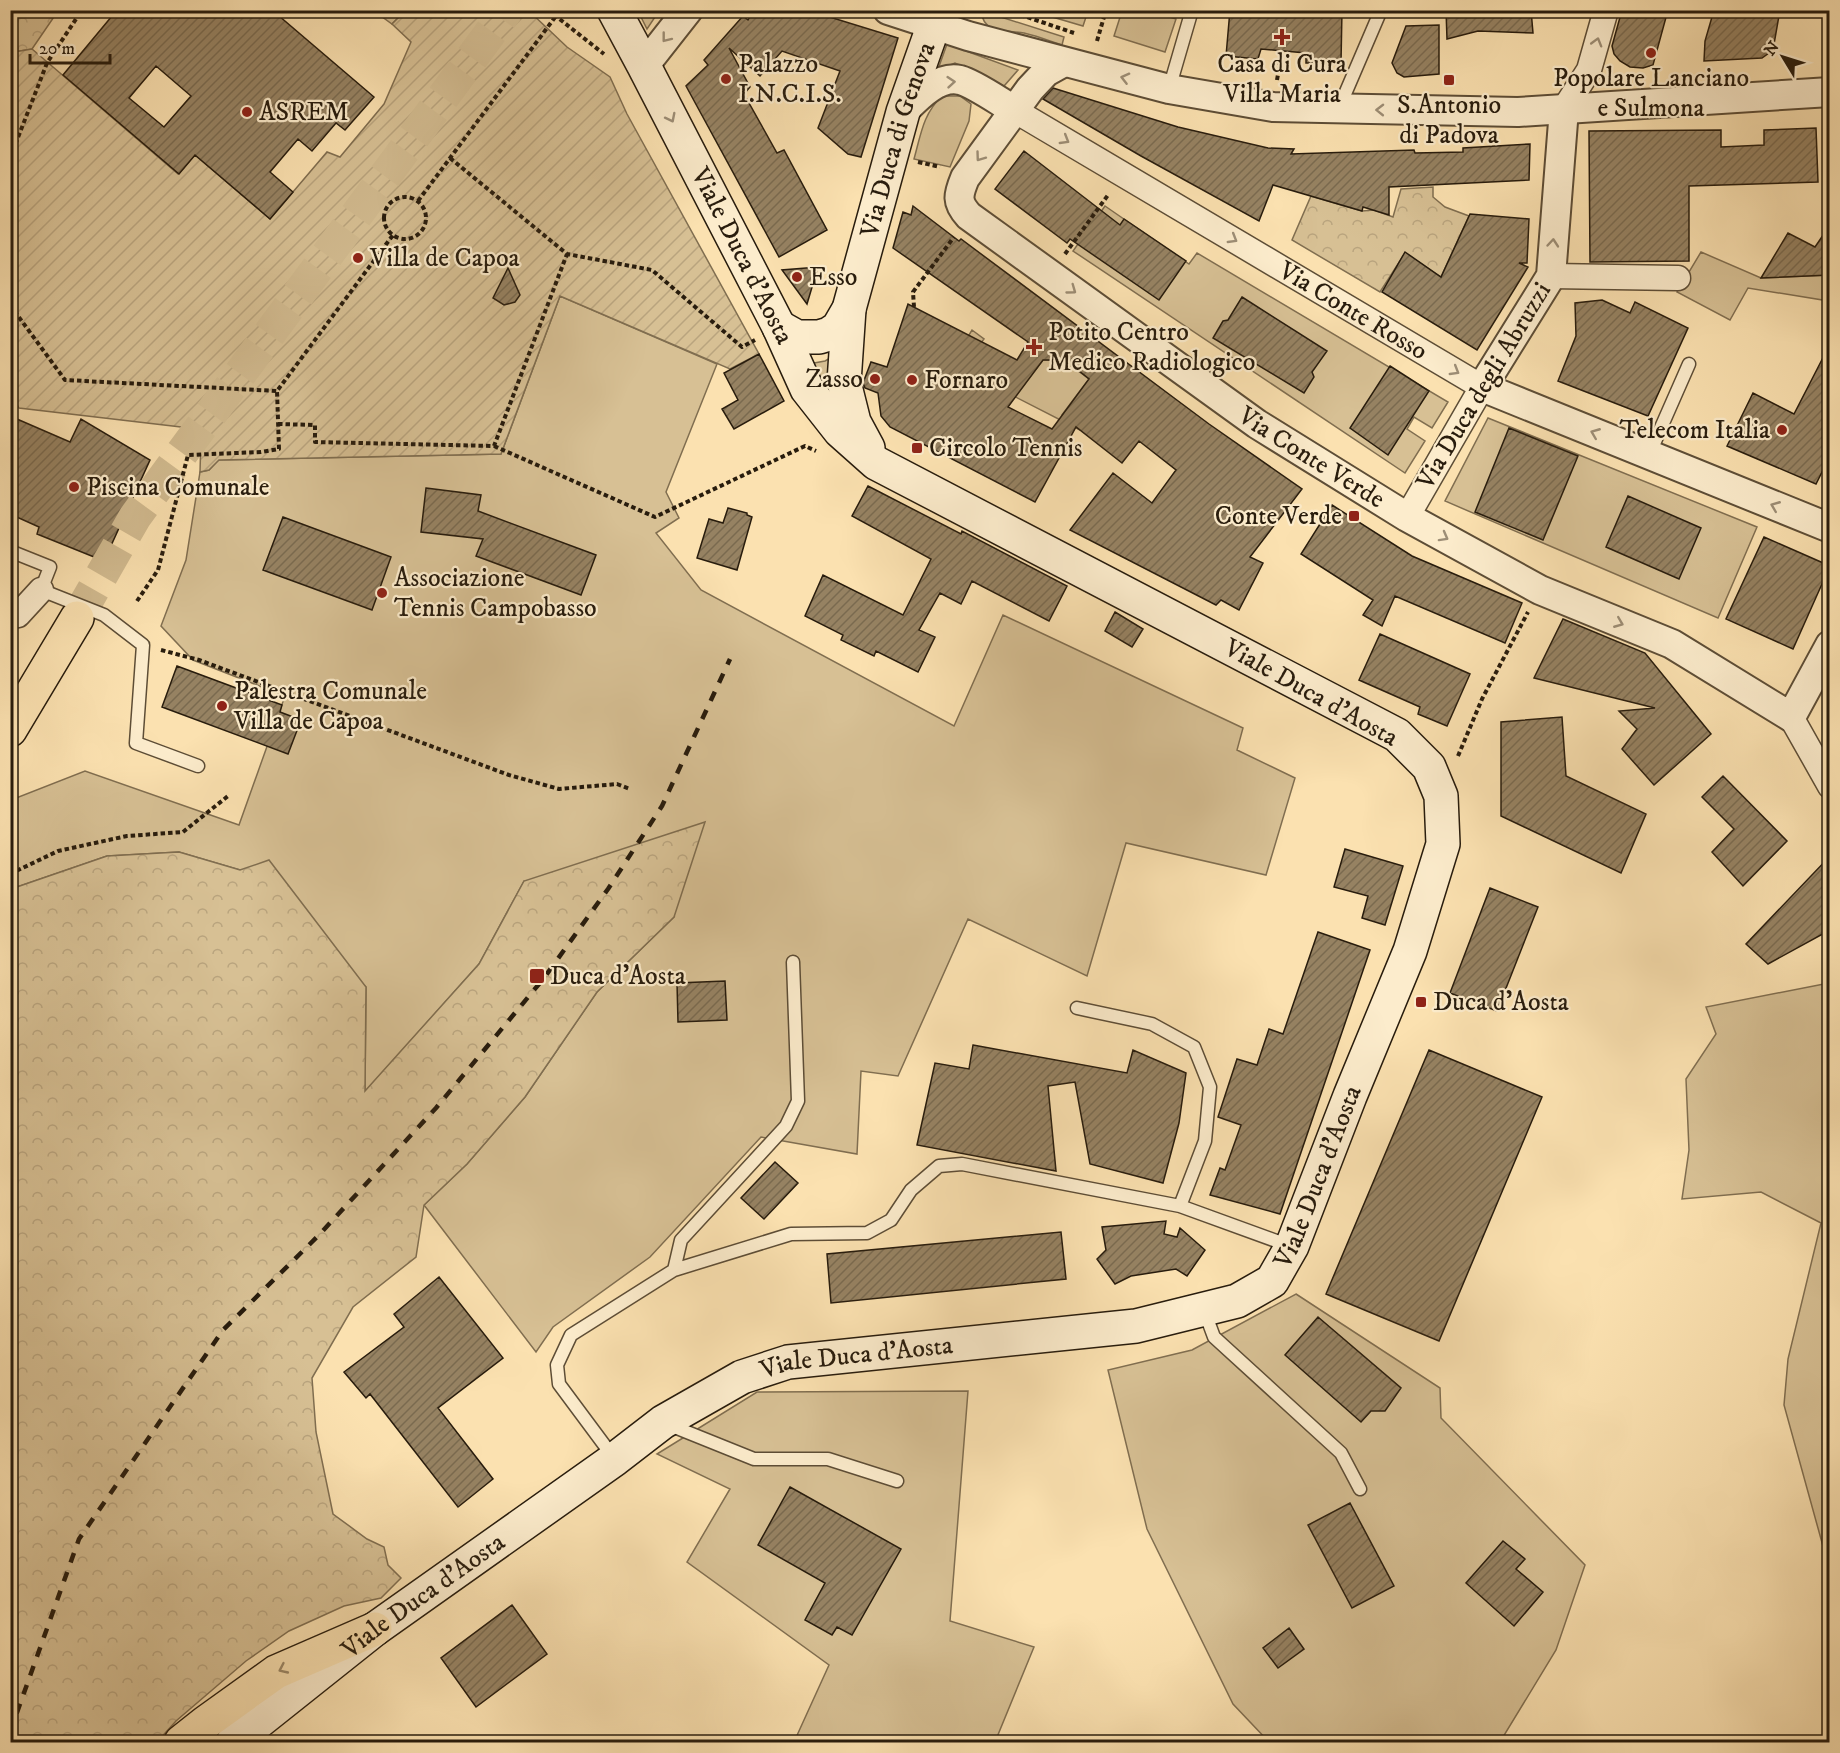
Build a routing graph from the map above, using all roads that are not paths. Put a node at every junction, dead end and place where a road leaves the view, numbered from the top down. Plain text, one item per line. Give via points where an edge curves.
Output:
1 (614, 10) edge
2 (688, 10) edge
3 (888, 10) edge
4 (968, 10) edge
5 (1192, 10) edge
6 (1381, 10) edge
7 (1606, 10) edge
8 (937, 18) edge
9 (1014, 48) junction
10 (1064, 62) junction
11 (644, 66) junction
12 (1169, 89) junction
13 (1830, 92) edge
14 (1564, 109) junction
15 (1014, 110) junction
16 (1339, 110) junction
17 (903, 112) junction
18 (1551, 276) junction
19 (1678, 278) dead end
20 (849, 309) junction
21 (779, 327) junction
22 (1689, 363) dead end
23 (1482, 387) junction
24 (1649, 455) junction
25 (876, 463) junction
26 (1407, 517) junction
27 (1830, 528) edge
28 (10, 551) edge
29 (41, 590) junction
30 (10, 616) edge
31 (77, 618) tunnel mouth
32 (1830, 645) edge
33 (1791, 717) junction
34 (10, 730) edge
35 (198, 766) dead end
36 (1830, 786) edge
37 (792, 962) dead end
38 (1077, 1008) dead end
39 (1180, 1206) junction
40 (1292, 1246) junction
41 (674, 1270) junction
42 (1204, 1309) junction
43 (663, 1422) junction
44 (615, 1459) junction
45 (897, 1481) dead end
46 (1360, 1489) dead end
47 (375, 1629) junction
48 (181, 1743) edge
49 (233, 1743) edge

1 - 11 main road, Viale Duca d'Aosta
2 -> 11 street
3 - 8 street
4 - 9 street via 970,18 984,31 1002,37
5 - 12 lane
6 - 16 lane
14 -> 7 street, Via Duca degli Abruzzi via 1589,70
8 - 9 street
8 - 17 main road, Via Duca di Genova
9 - 10 street
12 -> 10 street
10 - 15 street via 1046,72
11 -> 21 main road, Viale Duca d'Aosta
12 - 16 street via 1273,107
13 - 14 street
14 -> 16 street
18 -> 14 street, Via Duca degli Abruzzi
17 -> 15 street, Via Conte Rosso via 937,84 959,80
15 -> 23 street, Via Conte Rosso
15 -> 26 street, Via Conte Verde via 965,178 959,192 963,210 1257,424
17 - 20 main road, Via Duca di Genova
18 - 19 street
18 - 23 street, Via Duca degli Abruzzi
20 - 21 main road, Via Duca di Genova via 837,327 819,338 797,337
20 - 25 main road via 844,382 854,422
21 - 25 main road, Viale Duca d'Aosta via 807,389 840,431
22 - 24 lane
24 -> 23 street, Via Conte Rosso
23 - 26 street, Via Duca degli Abruzzi
27 -> 24 street, Via Conte Rosso
25 - 40 main road, Viale Duca d'Aosta via 1397,735 1429,767 1441,796 1443,844 1410,951
26 -> 33 street, Via Conte Verde via 1540,590 1672,644
28 - 29 lane via 50,567
29 - 30 street via 18,615
29 - 35 lane via 104,615 143,645 136,743
31 - 34 main road
32 - 33 street
33 - 36 street
37 - 41 lane via 798,1101 786,1126 681,1240
38 - 39 lane via 1152,1024 1194,1047 1210,1087 1205,1141
39 - 40 lane
39 - 41 lane via 962,1164 939,1166 911,1190 891,1220 867,1233 790,1234
40 - 42 main road, Viale Duca d'Aosta via 1272,1281 1237,1301
41 - 44 lane via 571,1335 557,1365 559,1384
42 - 43 main road, Viale Duca d'Aosta via 1136,1326 788,1362 742,1377
42 - 46 lane via 1214,1336 1341,1453
43 - 44 main road, Viale Duca d'Aosta
43 - 45 lane via 754,1459 828,1459
44 - 47 main road, Viale Duca d'Aosta
47 -> 48 main road via 276,1672
47 - 49 main road, Viale Duca d'Aosta

